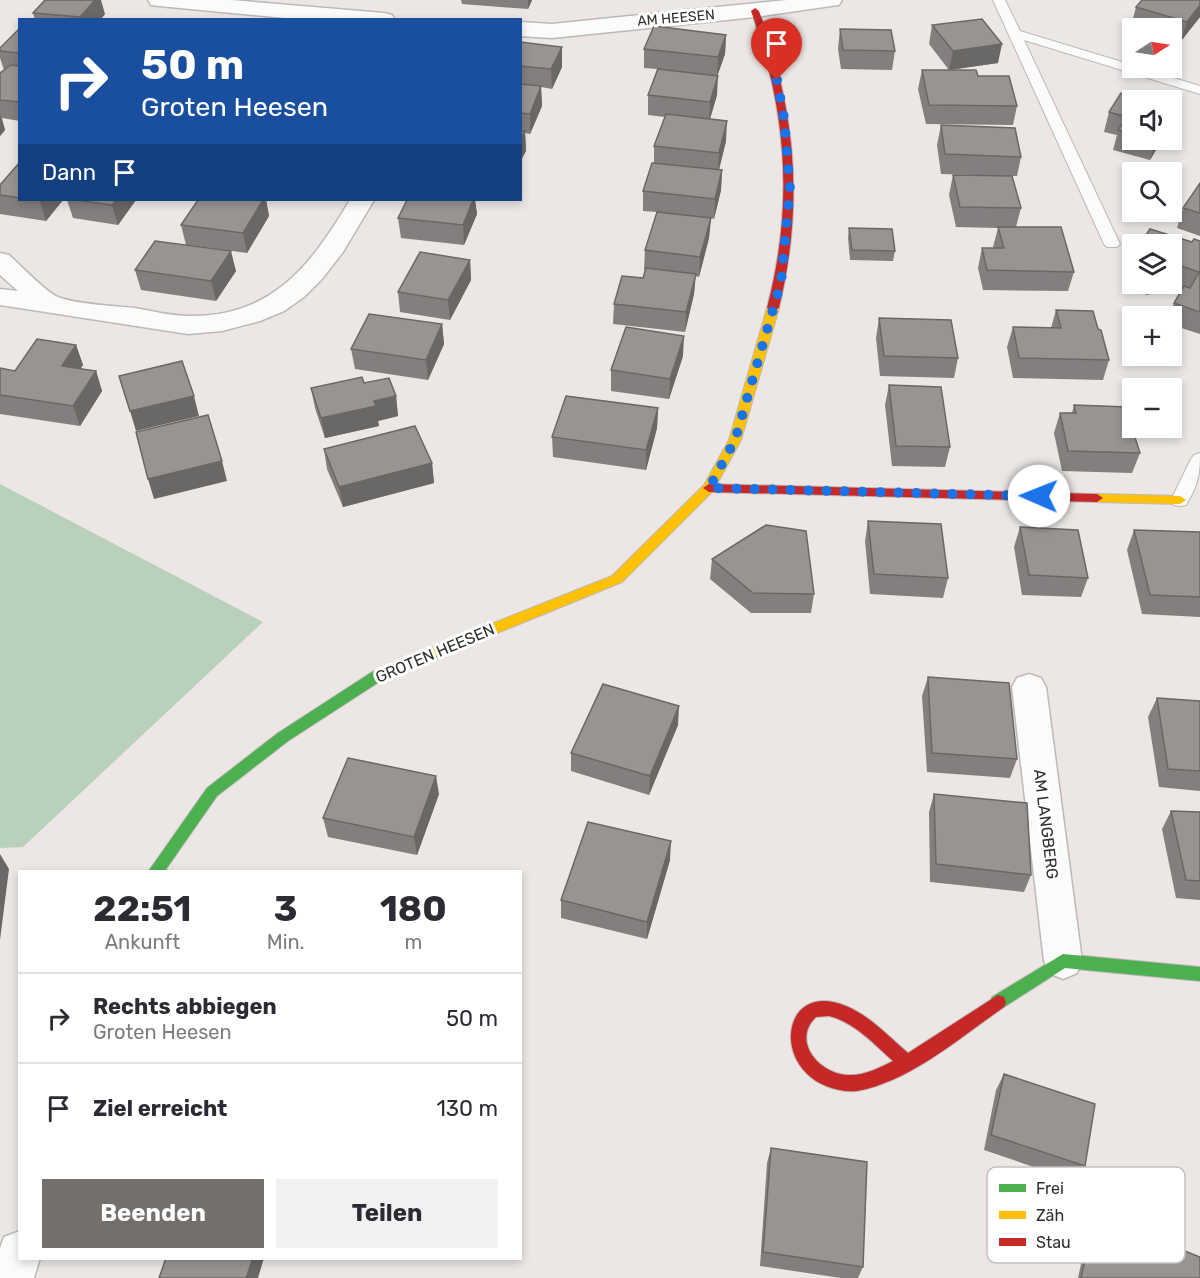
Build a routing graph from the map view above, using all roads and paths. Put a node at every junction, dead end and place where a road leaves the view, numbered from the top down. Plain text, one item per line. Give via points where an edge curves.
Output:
1 (159, 0) edge
2 (831, 0) edge
3 (999, 0) edge
4 (755, 11) junction
5 (362, 18) edge
6 (522, 29) edge
7 (1014, 33) junction
8 (1200, 90) edge
9 (361, 201) edge
10 (1112, 244) dead end
11 (0, 261) edge
12 (0, 297) edge
13 (48, 304) junction
14 (1200, 459) edge
15 (709, 488) junction
16 (1180, 500) joint
17 (1029, 687) dead end
18 (156, 870) edge
19 (1063, 961) junction
20 (1200, 975) edge
21 (905, 1061) junction
22 (18, 1259) edge
23 (12, 1278) edge

1 - 5 street
2 - 4 street, AM HEESEN
3 - 7 lane
4 - 6 street, AM HEESEN via 552,31
4 - 15 street, GROTEN HEESEN via 773,61 784,118 790,189 781,282 735,440
7 - 8 lane
7 - 10 lane
9 - 13 street via 314,274 282,303 249,316 188,325
11 - 13 street
12 - 13 street
14 - 16 lane
15 - 16 street
15 - 18 street, GROTEN HEESEN via 617,579 377,676 284,737 212,792
17 - 19 street, AM LANGBERG
19 - 20 street
19 - 21 street
21 - 21 street via 869,1081 827,1081 807,1065 798,1045 798,1022 803,1014 817,1008 829,1009 847,1017
22 - 23 street

